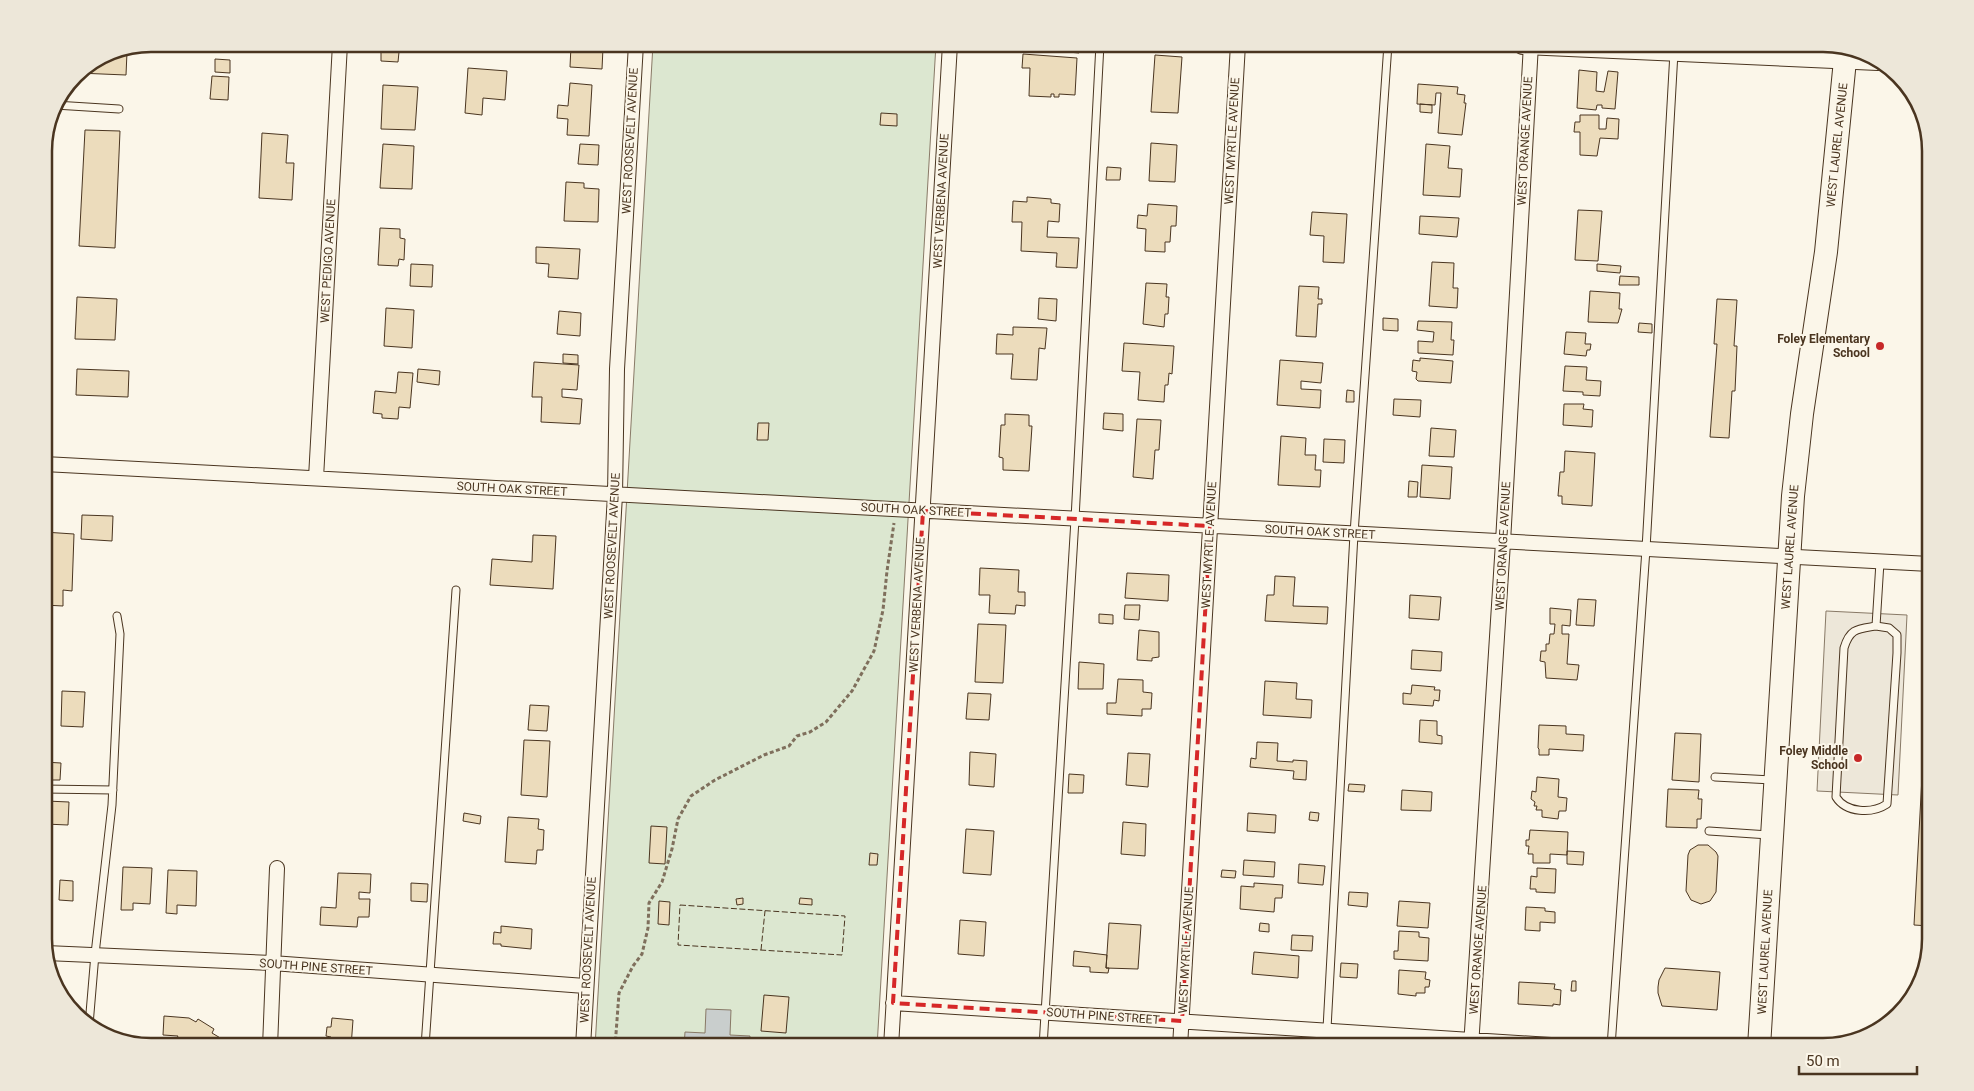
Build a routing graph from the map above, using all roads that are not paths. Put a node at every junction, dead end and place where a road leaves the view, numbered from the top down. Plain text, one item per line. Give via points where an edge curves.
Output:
1 (340, 52) edge
2 (636, 52) edge
3 (950, 52) edge
4 (1100, 52) edge
5 (1238, 52) edge
6 (1387, 52) edge
7 (1531, 52) edge
8 (1674, 52) joint
9 (1842, 54) edge
10 (1846, 55) edge
11 (64, 106) edge
12 (119, 109) dead end
13 (53, 464) edge
14 (316, 478) junction
15 (615, 495) junction
16 (923, 510) junction
17 (1076, 519) junction
18 (1210, 526) junction
19 (1354, 534) junction
20 (1503, 542) junction
21 (1646, 549) junction
22 (1788, 557) junction
23 (1880, 562) junction
24 (1922, 564) edge
25 (456, 590) dead end
26 (117, 616) dead end
27 (1876, 626) junction
28 (1715, 777) dead end
29 (1775, 780) junction
30 (53, 789) edge
31 (113, 790) junction
32 (1709, 831) dead end
33 (1772, 835) junction
34 (277, 868) dead end
35 (54, 953) edge
36 (95, 954) junction
37 (272, 963) junction
38 (429, 975) junction
39 (585, 986) junction
40 (893, 1003) junction
41 (1045, 1013) junction
42 (91, 1018) edge
43 (1182, 1021) junction
44 (1327, 1030) junction
45 (270, 1038) edge
46 (426, 1038) edge
47 (583, 1038) edge
48 (891, 1038) edge
49 (1044, 1038) edge
50 (1181, 1038) edge
51 (1327, 1038) edge
52 (1416, 1038) edge
53 (1472, 1038) edge
54 (1612, 1038) edge
55 (1760, 1038) edge

1 - 14 street, WEST PEDIGO AVENUE
2 - 15 street, WEST ROOSEVELT AVENUE via 618,369
3 - 16 street, WEST VERBENA AVENUE
4 - 17 lane
5 - 18 street, WEST MYRTLE AVENUE
6 - 19 lane
7 - 20 street, WEST ORANGE AVENUE
8 - 9 street
8 - 21 lane
10 - 22 main road, WEST LAUREL AVENUE via 1826,252 1802,414
11 - 12 lane
13 - 14 street, SOUTH OAK STREET
14 - 15 street, SOUTH OAK STREET
15 - 16 street, SOUTH OAK STREET
15 - 39 street, WEST ROOSEVELT AVENUE
16 - 17 street, SOUTH OAK STREET
16 - 40 street, WEST VERBENA AVENUE
17 - 18 street, SOUTH OAK STREET
17 - 41 lane
18 - 19 street, SOUTH OAK STREET
18 - 43 street, WEST MYRTLE AVENUE
19 - 20 street, SOUTH OAK STREET
19 - 44 lane
20 - 21 street, SOUTH OAK STREET
20 - 53 street, WEST ORANGE AVENUE
21 - 22 street, SOUTH OAK STREET
21 - 54 lane
22 - 23 street, SOUTH OAK STREET
22 - 29 main road, WEST LAUREL AVENUE
23 - 24 street, SOUTH OAK STREET
23 - 27 lane
25 - 38 lane
26 - 31 lane via 120,634
27 - 27 lane via 1853,631 1847,636 1844,658 1836,797 1849,808 1864,811 1887,804 1898,653 1897,635 1889,628
28 - 29 lane
29 - 33 main road, WEST LAUREL AVENUE
30 - 31 lane
31 - 36 lane
32 - 33 lane
33 - 55 main road, WEST LAUREL AVENUE
34 - 37 street
35 - 36 street, SOUTH PINE STREET
36 - 37 street, SOUTH PINE STREET
36 - 42 lane
37 - 38 street, SOUTH PINE STREET
37 - 45 street
38 - 39 street, SOUTH PINE STREET
38 - 46 lane
39 - 47 street, WEST ROOSEVELT AVENUE
40 - 41 street, SOUTH PINE STREET
40 - 48 street, WEST VERBENA AVENUE
41 - 43 street, SOUTH PINE STREET
41 - 49 lane
43 - 44 street, SOUTH PINE STREET
43 - 50 street, WEST MYRTLE AVENUE
44 - 51 lane
44 - 52 street, SOUTH PINE STREET

